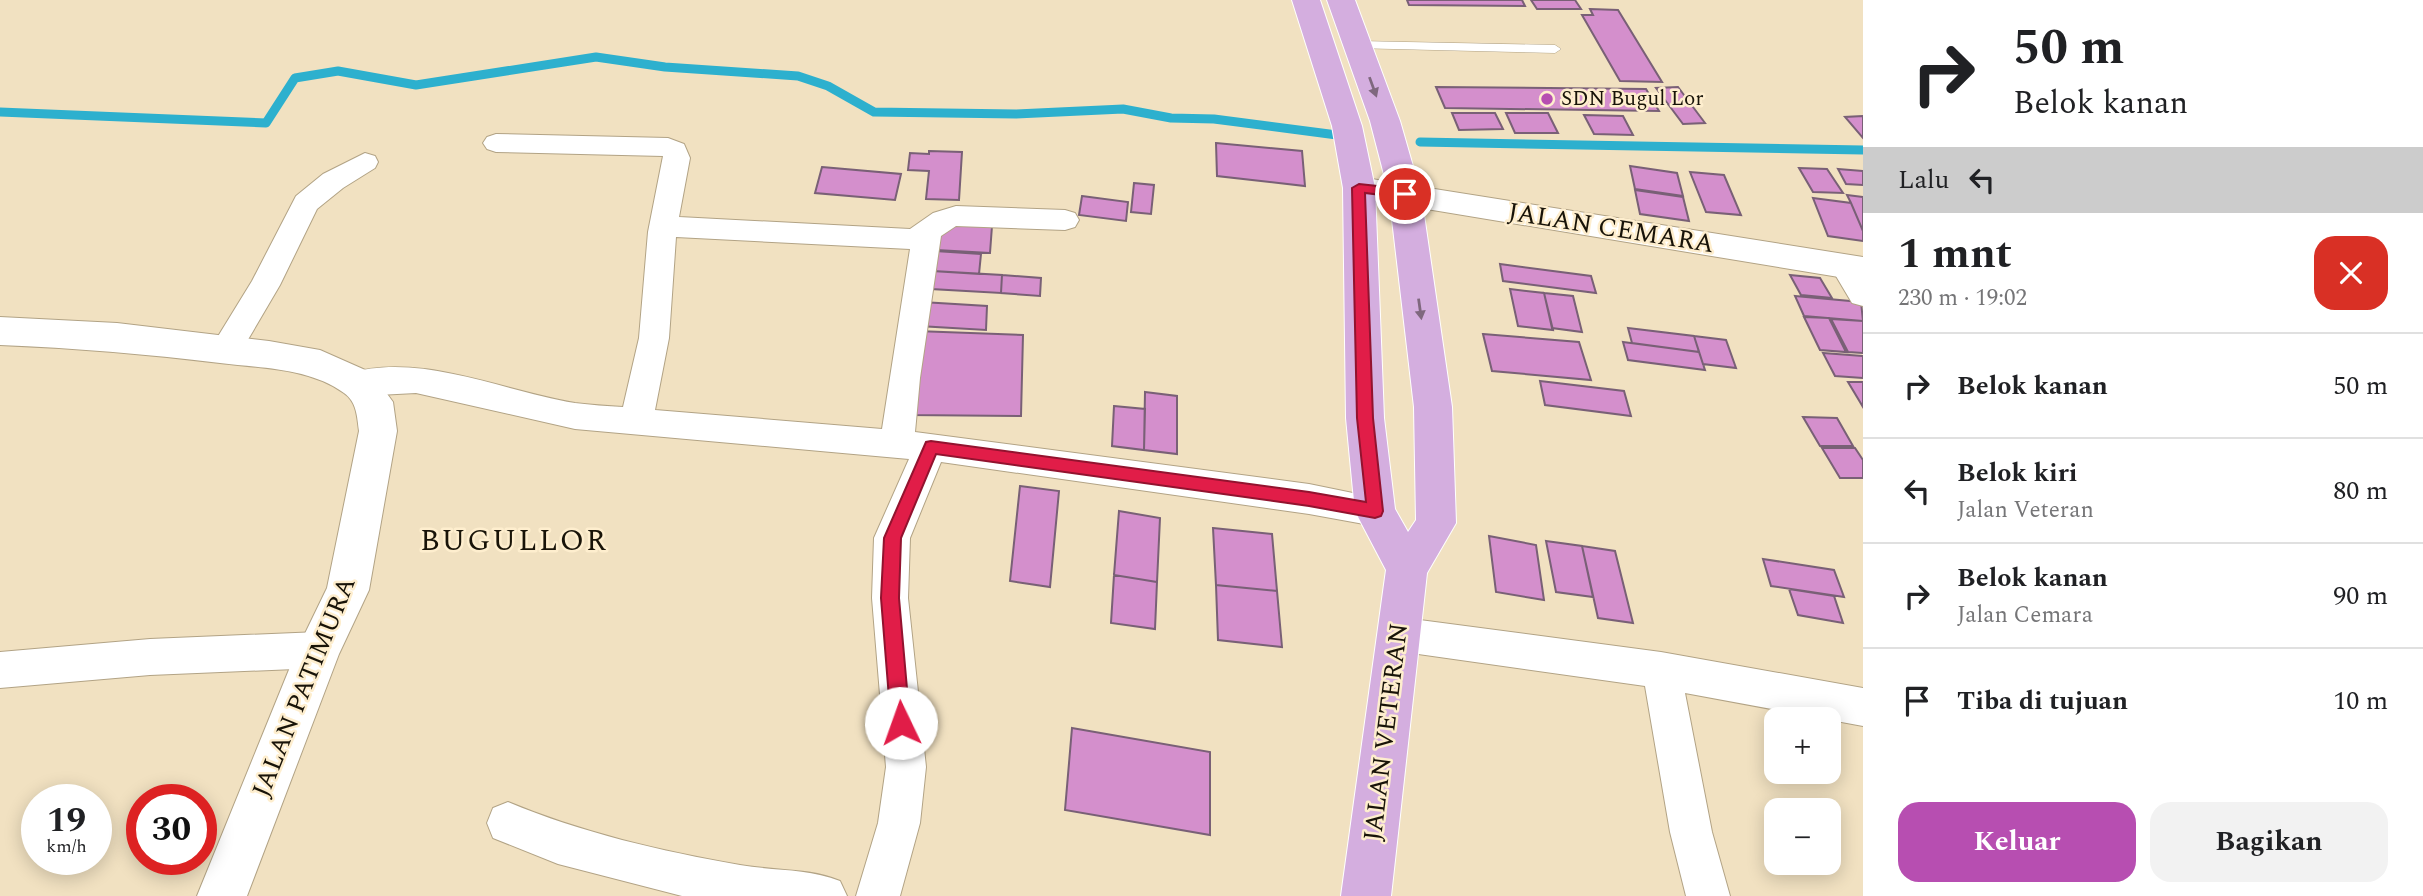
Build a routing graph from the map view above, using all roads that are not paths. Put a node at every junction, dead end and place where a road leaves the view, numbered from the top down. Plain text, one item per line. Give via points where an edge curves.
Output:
1 (1306, 0) edge
2 (1341, 0) edge
3 (1358, 45) junction
4 (1555, 49) dead end
5 (496, 143) dead end
6 (366, 162) dead end
7 (1359, 188) junction
8 (1405, 194) junction
9 (1065, 220) dead end
10 (664, 226) junction
11 (927, 234) junction
12 (1854, 267) edge
13 (1863, 295) edge
14 (0, 331) edge
15 (225, 351) junction
16 (359, 383) junction
17 (636, 422) junction
18 (914, 446) junction
19 (1375, 511) junction
20 (1407, 569) junction
21 (1397, 634) junction
22 (320, 650) junction
23 (0, 670) edge
24 (1661, 670) junction
25 (1863, 707) edge
26 (508, 823) dead end
27 (222, 896) edge
28 (825, 896) edge
29 (878, 896) edge
30 (1366, 896) edge
31 (1708, 896) edge

1 - 7 highway via 1347,126
2 - 3 highway, JALAN VETERAN
3 - 4 lane
3 -> 8 highway, JALAN VETERAN
5 - 10 street via 675,150
6 - 15 street via 306,203
7 - 8 main road, JALAN CEMARA
7 - 19 highway via 1365,418
8 - 12 main road, JALAN CEMARA
8 -> 20 highway, JALAN VETERAN via 1433,407 1436,523
9 - 11 street via 956,216 934,225
10 - 11 street via 912,239
10 - 17 street via 654,338
11 - 18 street via 904,378
12 - 13 street
14 - 15 main road via 117,337
15 - 16 main road via 320,364
16 - 17 street via 416,380 575,416
16 - 22 main road, JALAN PATIMURA via 374,402 379,432 348,590
17 - 18 street
18 - 19 street
18 - 29 street via 892,538 890,598 906,766 898,823
19 - 20 highway
20 - 21 highway, JALAN VETERAN
21 - 24 street
21 - 30 highway, JALAN VETERAN
22 - 23 street via 150,657
22 - 27 main road, JALAN PATIMURA
24 - 25 street
24 - 31 street via 1691,832
26 - 28 street via 543,840 653,868 766,891 802,890

